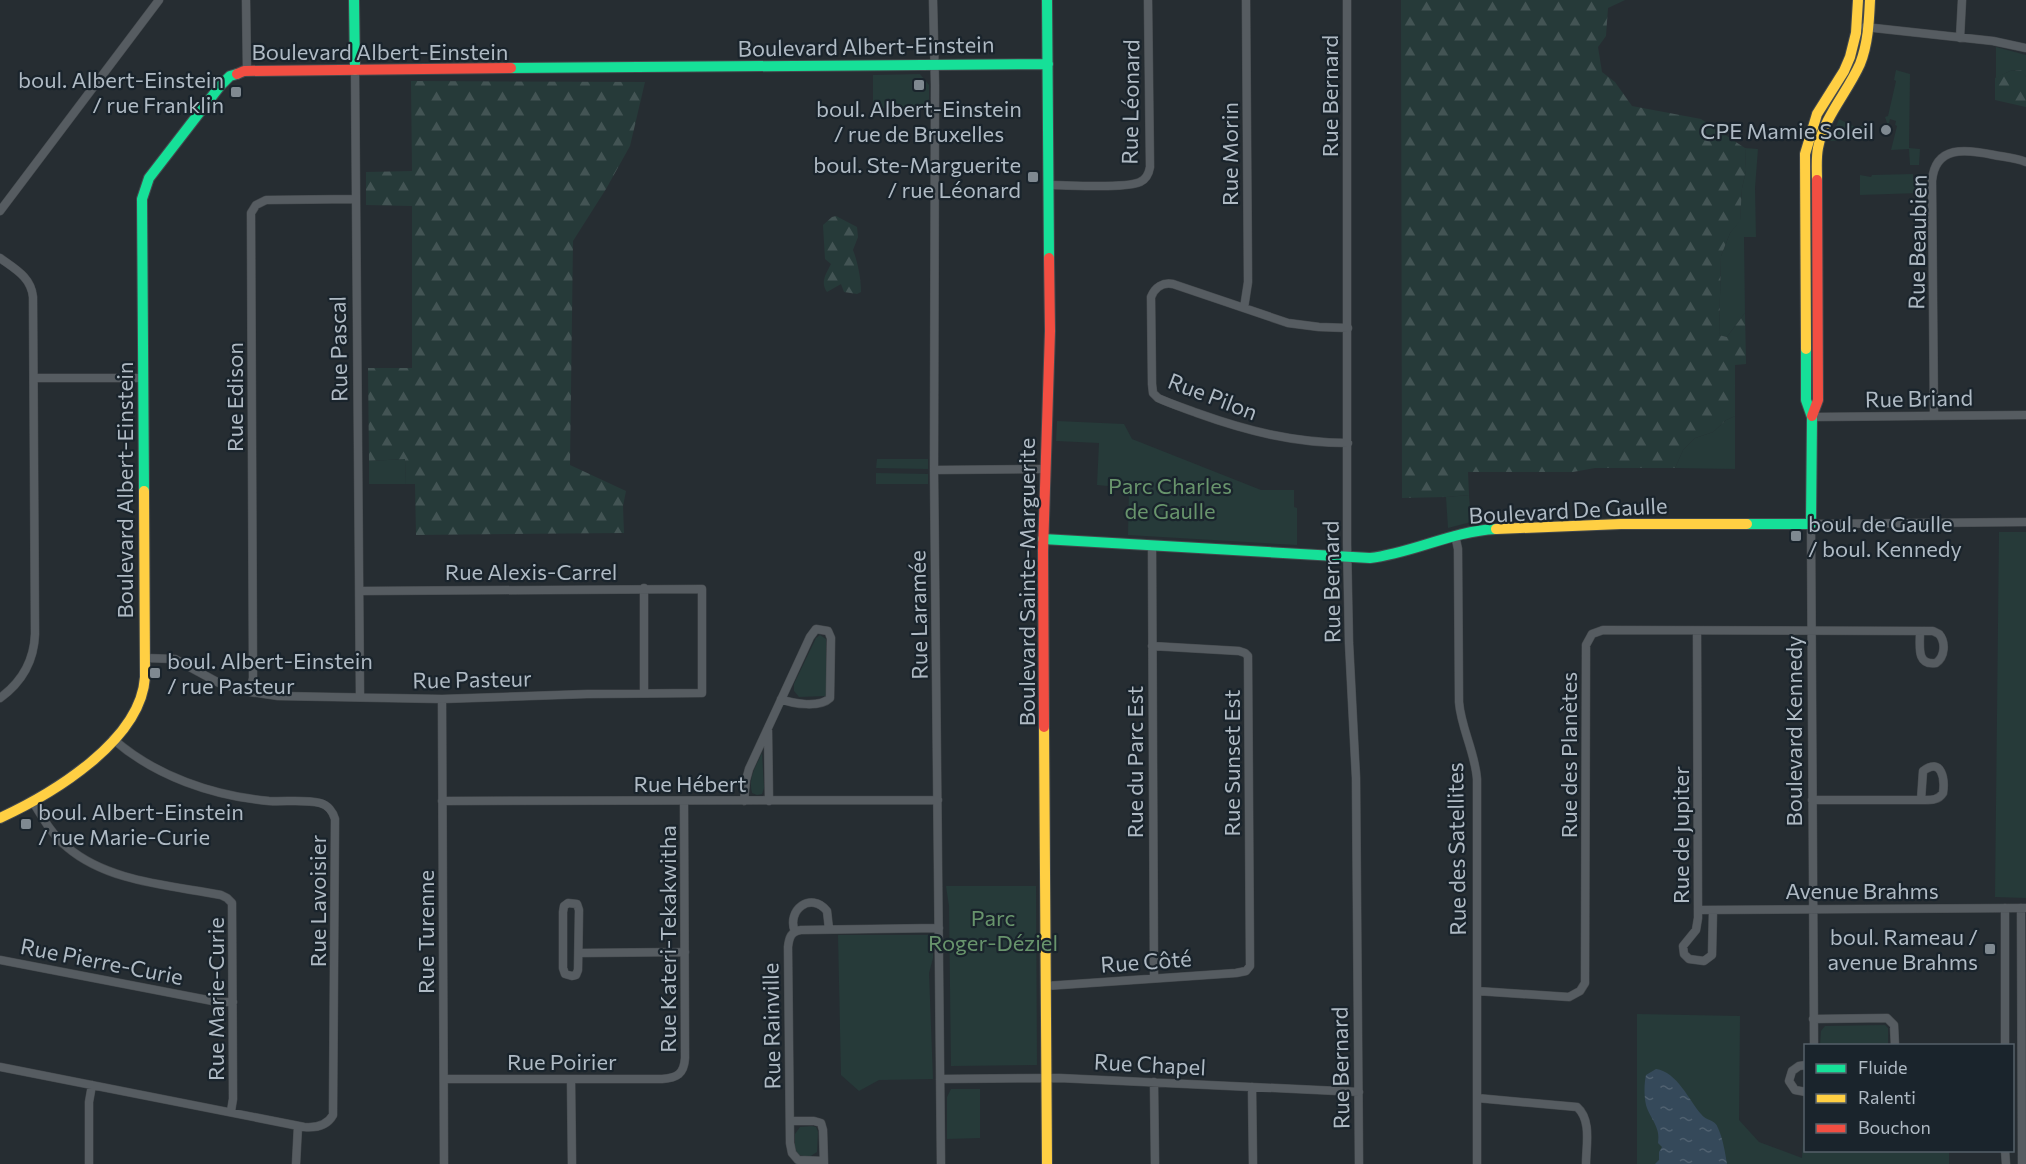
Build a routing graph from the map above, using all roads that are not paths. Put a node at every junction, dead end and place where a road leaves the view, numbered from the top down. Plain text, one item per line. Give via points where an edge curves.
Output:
1 (159, 0) edge
2 (246, 0) edge
3 (354, 0) edge
4 (933, 0) edge
5 (1047, 0) edge
6 (1148, 0) edge
7 (1246, 0) edge
8 (1347, 0) edge
9 (1858, 0) edge
10 (1870, 0) edge
11 (1962, 0) edge
12 (1857, 27) junction
13 (1869, 27) junction
14 (1960, 38) junction
15 (2026, 48) edge
16 (1048, 64) junction
17 (934, 65) junction
18 (355, 70) junction
19 (247, 71) junction
20 (2026, 162) edge
21 (1049, 185) junction
22 (356, 199) junction
23 (0, 211) edge
24 (0, 258) edge
25 (1244, 308) junction
26 (1348, 328) junction
27 (34, 378) junction
28 (143, 378) junction
29 (2026, 414) edge
30 (1934, 416) junction
31 (1812, 417) junction
32 (1348, 443) junction
33 (1045, 469) junction
34 (934, 470) junction
35 (2026, 522) edge
36 (1811, 524) junction
37 (1455, 535) junction
38 (1043, 539) junction
39 (1152, 545) junction
40 (1348, 557) junction
41 (644, 588) junction
42 (702, 589) joint
43 (360, 591) junction
44 (1697, 631) junction
45 (1920, 631) junction
46 (1812, 632) junction
47 (1152, 646) junction
48 (145, 658) junction
49 (250, 692) junction
50 (644, 693) junction
51 (360, 697) junction
52 (0, 698) edge
53 (442, 699) junction
54 (781, 699) junction
55 (768, 728) junction
56 (113, 738) junction
57 (938, 800) junction
58 (1812, 800) junction
59 (1921, 800) junction
60 (442, 801) junction
61 (684, 801) junction
62 (744, 801) junction
63 (769, 801) junction
64 (33, 802) junction
65 (0, 818) edge
66 (1813, 908) junction
67 (2005, 908) junction
68 (2024, 908) edge
69 (1713, 909) junction
70 (1698, 910) junction
71 (939, 928) junction
72 (829, 929) junction
73 (795, 932) junction
74 (685, 952) junction
75 (579, 953) junction
76 (0, 960) edge
77 (1248, 968) joint
78 (1154, 978) junction
79 (1046, 986) junction
80 (1476, 991) junction
81 (233, 1002) junction
82 (2005, 1015) junction
83 (2024, 1015) edge
84 (1813, 1019) junction
85 (1814, 1044) edge
86 (1895, 1044) edge
87 (2005, 1044) edge
88 (1804, 1065) edge
89 (0, 1067) edge
90 (680, 1074) joint
91 (1046, 1078) junction
92 (444, 1079) junction
93 (571, 1079) junction
94 (940, 1079) junction
95 (1154, 1082) junction
96 (92, 1085) junction
97 (1252, 1087) junction
98 (1359, 1092) junction
99 (1804, 1092) edge
100 (1477, 1098) junction
101 (231, 1111) junction
102 (791, 1122) junction
103 (298, 1126) junction
104 (824, 1163) edge
105 (89, 1164) edge
106 (296, 1164) edge
107 (444, 1164) edge
108 (572, 1164) edge
109 (941, 1164) edge
110 (1047, 1164) edge
111 (1155, 1164) edge
112 (1253, 1164) edge
113 (1359, 1164) edge
114 (1477, 1164) edge
115 (1586, 1164) edge
116 (2022, 1164) edge

1 - 23 street
2 - 19 street
3 - 18 street, Rue Pascal
4 - 17 street, Rue Laramée
5 - 16 street, Boulevard Sainte-Marguerite
6 - 21 street, Rue Léonard via 1148,174 1142,182 1128,185
7 - 25 street, Rue Morin via 1248,282
8 - 26 street, Rue Bernard
9 - 12 street, Boulevard Kennedy
10 - 13 street, Boulevard Kennedy
11 - 14 street
12 - 13 street
12 - 31 street, Boulevard Kennedy via 1848,64 1819,109 1805,154 1806,400
13 - 14 street
13 - 31 street, Boulevard Kennedy via 1859,67 1829,115 1817,151 1818,400
14 - 15 street
16 - 17 street, Boulevard Albert-Einstein
16 - 21 street, Boulevard Sainte-Marguerite
17 - 18 street, Boulevard Albert-Einstein
17 - 34 street, Rue Laramée
18 - 19 street, Boulevard Albert-Einstein
18 - 22 street, Rue Pascal
19 - 28 street, Boulevard Albert-Einstein via 236,73 220,86 145,188
20 - 30 street, Rue Beaubien via 1956,151 1935,166
21 - 33 street, Boulevard Sainte-Marguerite via 1050,331
22 - 43 street, Rue Pascal
22 - 49 street, Rue Edison via 266,200 251,213
24 - 27 street via 22,274 32,288
25 - 26 street, Rue Pilon via 1298,325
25 - 32 street, Rue Pilon via 1179,285 1156,288 1151,302 1155,395 1268,435
26 - 32 street, Rue Bernard
27 - 28 street
27 - 52 street via 35,642 23,675
28 - 48 street, Boulevard Albert-Einstein
29 - 30 street, Rue Briand
30 - 31 street, Rue Briand
31 - 36 street, Boulevard Kennedy
32 - 40 street, Rue Bernard
33 - 34 street
33 - 38 street, Boulevard Sainte-Marguerite
34 - 57 street, Rue Laramée
35 - 36 street, Boulevard De Gaulle
36 - 37 street, Boulevard De Gaulle via 1621,524 1483,530
36 - 46 street, Boulevard Kennedy
37 - 40 street, Boulevard De Gaulle via 1385,556
37 - 80 street, Rue des Satellites via 1459,702 1477,779
38 - 39 street, Boulevard De Gaulle
38 - 79 street, Boulevard Sainte-Marguerite
39 - 40 street, Boulevard De Gaulle
39 - 47 street, Rue du Parc Est
40 - 98 street, Rue Bernard via 1356,778
41 - 42 street, Rue Alexis-Carrel
41 - 43 street, Rue Alexis-Carrel
41 - 50 street
42 - 50 street, Rue Pasteur via 702,693
43 - 51 street, Rue Pascal
44 - 46 street, Rue des Planètes
44 - 70 street, Rue de Jupiter
44 - 80 street, Rue des Planètes via 1599,630 1588,638 1585,984 1569,997
45 - 45 street via 1922,660 1936,663 1943,654 1942,638 1936,632
45 - 46 street, Rue des Planètes
46 - 58 street, Boulevard Kennedy
47 - 77 street, Rue Sunset Est via 1239,651 1248,656
47 - 78 street, Rue du Parc Est
48 - 49 street, Rue Pasteur via 175,659 219,683
48 - 56 street, Boulevard Albert-Einstein via 140,702
49 - 51 street, Rue Pasteur
50 - 53 street, Rue Pasteur
51 - 53 street, Rue Pasteur
53 - 60 street, Rue Turenne
54 - 54 street via 823,703 830,698 828,631 821,628 812,632
54 - 55 street
55 - 62 street via 747,775
55 - 63 street
56 - 64 street, Boulevard Albert-Einstein via 82,768
56 - 103 street, Rue Lavoisier via 157,769 197,786 249,798 321,803 333,813 334,1111 331,1119 320,1127
57 - 63 street, Rue Hébert
57 - 71 street, Rue Laramée
58 - 59 street
58 - 66 street, Boulevard Kennedy
59 - 59 street via 1938,799 1943,793 1944,777 1938,768 1923,771
60 - 61 street, Rue Hébert
60 - 92 street, Rue Turenne
61 - 62 street, Rue Hébert
61 - 74 street, Rue Kateri-Tekakwitha
62 - 63 street, Rue Hébert
64 - 65 street, Boulevard Albert-Einstein
64 - 81 street, Rue Marie-Curie via 58,839 93,864 129,877 230,900
66 - 67 street, Avenue Brahms
66 - 69 street, Avenue Brahms
66 - 84 street, Boulevard Kennedy
67 - 68 street, Avenue Brahms
67 - 82 street
68 - 83 street
69 - 70 street, Avenue Brahms
69 - 70 street, Rue de Jupiter via 1712,955 1698,961 1686,957 1683,950 1697,927
71 - 72 street, Rue Rainville
71 - 94 street, Rue Laramée
72 - 73 street, Rue Rainville
72 - 73 street, Rue Rainville via 827,910 818,903 807,902 795,912
73 - 102 street, Rue Rainville via 788,947
74 - 75 street
74 - 90 street, Rue Kateri-Tekakwitha via 686,1058
75 - 75 street via 578,973 566,975 563,912 568,903 578,907
76 - 81 street, Rue Pierre-Curie
77 - 78 street, Rue Côté via 1236,973
78 - 79 street, Rue Côté
79 - 91 street, Boulevard Sainte-Marguerite
80 - 100 street, Rue des Satellites
81 - 101 street, Rue Marie-Curie
82 - 83 street
82 - 87 street
83 - 116 street
84 - 85 street, Boulevard Kennedy
84 - 86 street via 1887,1018 1894,1025
88 - 99 street via 1792,1071 1789,1081 1795,1090
89 - 96 street, Rue Lavoisier
90 - 93 street, Rue Poirier via 662,1079
91 - 94 street, Rue Chapel
91 - 95 street, Rue Chapel
91 - 110 street, Boulevard Sainte-Marguerite
92 - 93 street, Rue Poirier
92 - 107 street, Rue Turenne
93 - 108 street
94 - 109 street, Rue Laramée
95 - 97 street, Rue Chapel
95 - 111 street
96 - 101 street, Rue Lavoisier
96 - 105 street
97 - 98 street, Rue Chapel
97 - 112 street
98 - 113 street, Rue Bernard
100 - 114 street, Rue des Satellites
100 - 115 street via 1577,1107 1586,1120
101 - 103 street, Rue Lavoisier
102 - 104 street, Rue Rainville via 794,1157
102 - 104 street, Rue Rainville via 821,1123
103 - 106 street

